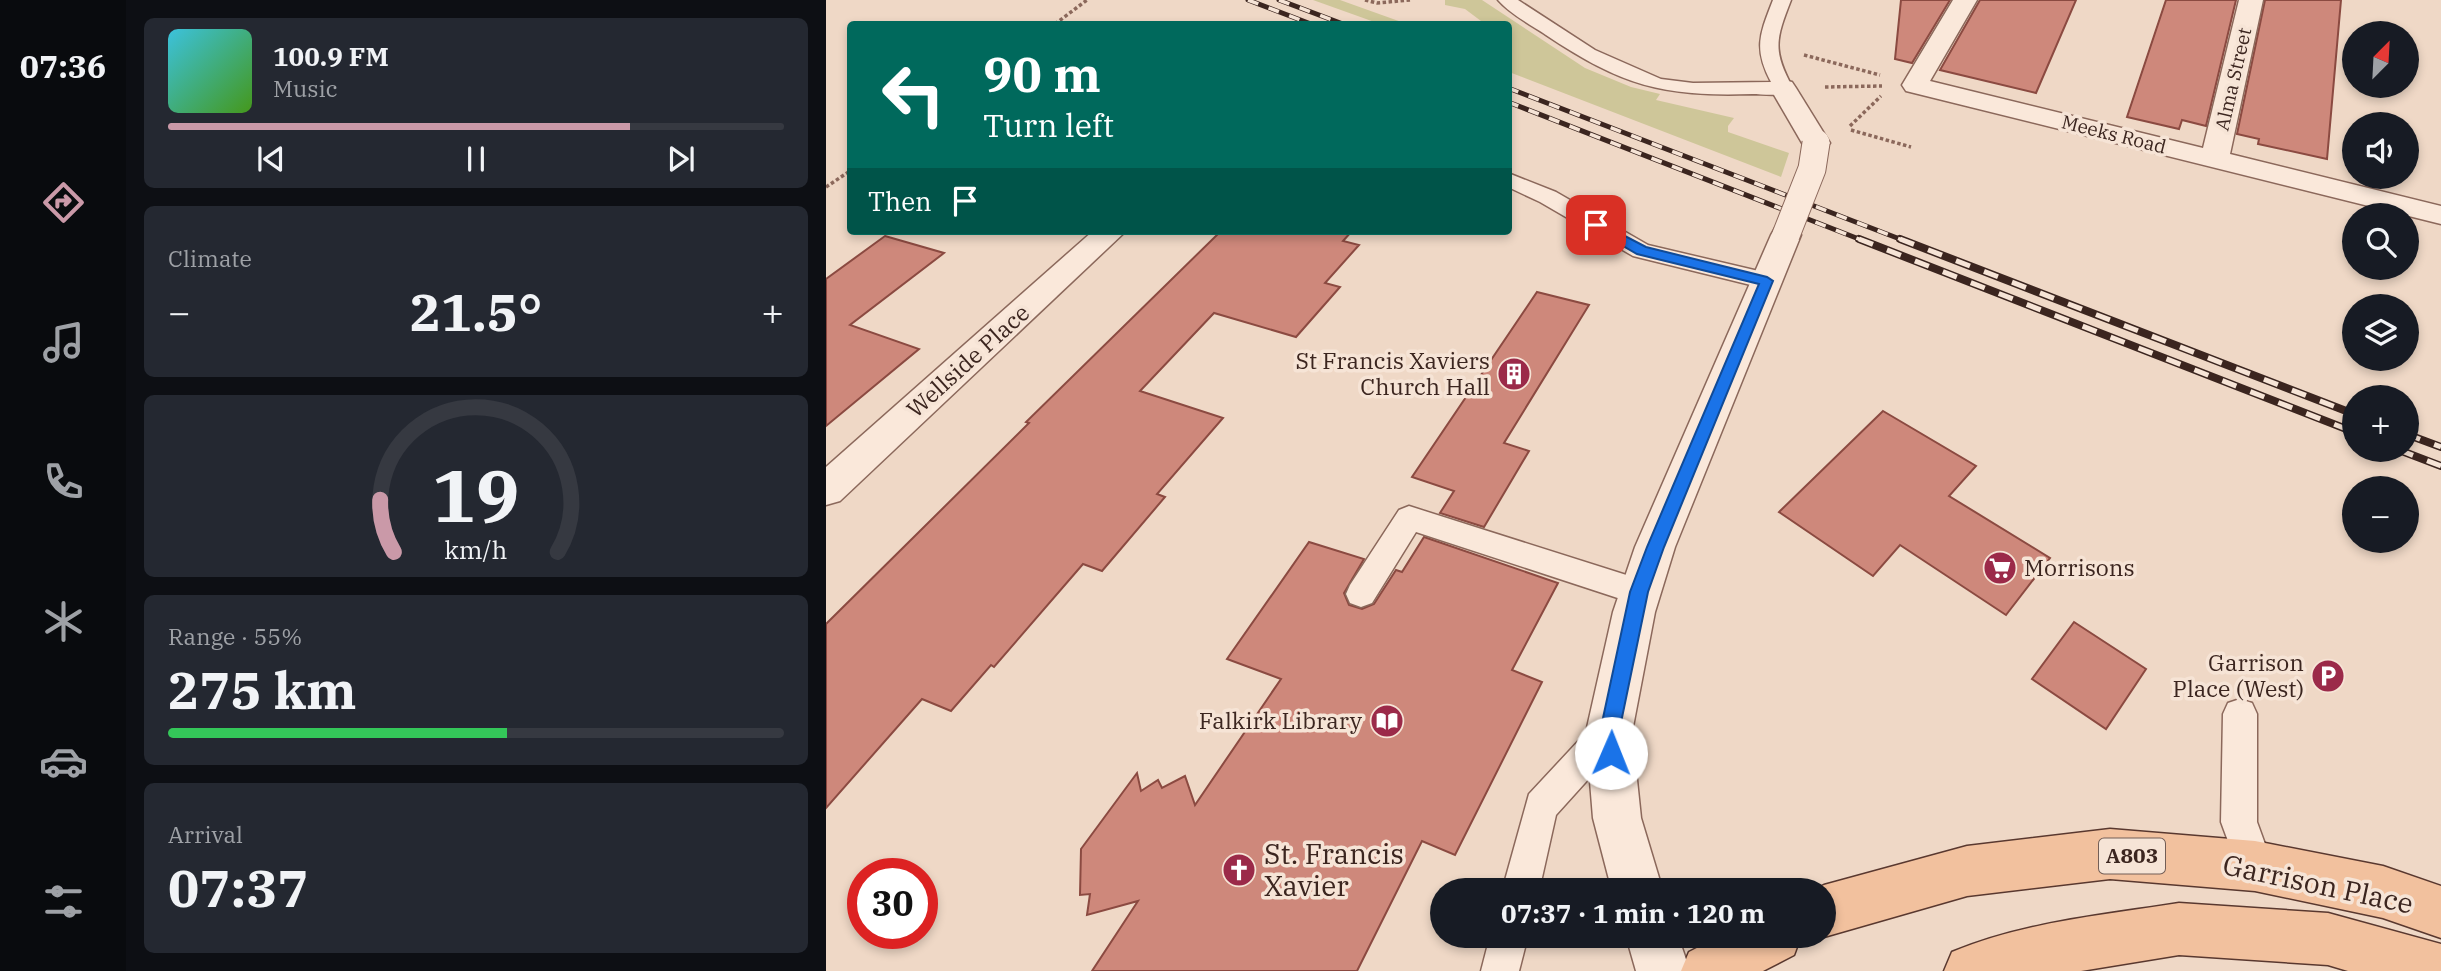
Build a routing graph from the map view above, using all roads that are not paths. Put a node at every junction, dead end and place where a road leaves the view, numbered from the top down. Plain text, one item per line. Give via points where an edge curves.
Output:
1 (1507, 0) edge
2 (1782, 0) edge
3 (1965, 0) edge
4 (2251, 0) edge
5 (1783, 88) junction
6 (2215, 158) junction
7 (1512, 181) edge
8 (2441, 215) edge
9 (1107, 235) edge
10 (1767, 281) junction
11 (826, 491) edge
12 (1639, 592) junction
13 (1361, 594) dead end
14 (2239, 714) dead end
15 (1609, 732) junction
16 (2255, 866) junction
17 (1523, 878) edge
18 (1634, 878) edge
19 (1836, 908) edge
20 (2441, 912) edge
21 (1506, 948) edge
22 (1655, 948) edge
23 (1752, 948) edge
24 (1500, 971) edge
25 (1662, 971) edge
26 (1708, 971) edge
27 (1971, 971) edge
28 (2441, 971) edge

1 - 5 lane via 1594,59 1653,82 1679,88
2 - 5 lane via 1767,50
3 - 6 street, Meeks Road via 1915,85
4 - 6 street, Alma Street
5 - 10 street, bridge via 1816,143 1812,169
6 - 8 street, Meeks Road
7 - 10 lane via 1641,251
9 - 11 street, Wellside Place
10 - 12 street
12 - 13 lane via 1409,518
12 - 15 street
14 - 16 lane via 2239,822
15 - 17 lane via 1541,806
15 - 18 street via 1617,818
16 - 19 main road, Garrison Place / A803 via 2110,854 1968,871
16 - 20 main road, Garrison Place / A803 via 2384,892
21 - 24 lane
22 - 25 street
23 - 26 main road
27 - 28 main road via 2047,950 2179,929 2328,939

